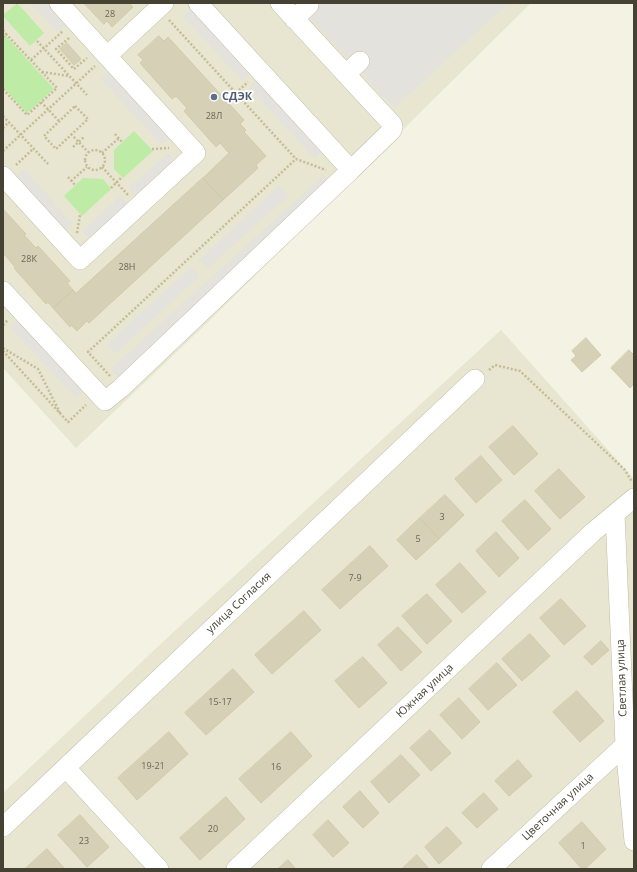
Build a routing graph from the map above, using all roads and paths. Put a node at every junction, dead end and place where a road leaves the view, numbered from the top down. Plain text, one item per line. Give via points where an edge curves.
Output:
1 (59, 3) edge
2 (198, 3) edge
3 (280, 3) edge
4 (308, 5) dead end
5 (161, 6) edge
6 (294, 19) junction
7 (3, 30) edge
8 (6, 34) junction
9 (3, 37) edge
10 (37, 41) dead end
11 (107, 56) junction
12 (360, 61) dead end
13 (42, 72) junction
14 (346, 74) junction
15 (69, 76) junction
16 (76, 84) junction
17 (3, 89) edge
18 (87, 95) dead end
19 (41, 102) junction
20 (48, 109) junction
21 (3, 116) edge
22 (59, 121) junction
23 (9, 122) junction
24 (3, 128) edge
25 (72, 134) junction
26 (115, 134) dead end
27 (20, 135) junction
28 (84, 137) dead end
29 (118, 138) junction
30 (78, 142) junction
31 (122, 142) dead end
32 (73, 146) dead end
33 (33, 149) junction
34 (3, 151) edge
35 (88, 152) junction
36 (102, 152) junction
37 (296, 159) junction
38 (48, 164) dead end
39 (87, 167) junction
40 (102, 167) junction
41 (351, 170) junction
42 (8, 171) edge
43 (330, 171) dead end
44 (68, 177) dead end
45 (121, 178) dead end
46 (71, 181) junction
47 (116, 183) junction
48 (75, 185) dead end
49 (111, 188) dead end
50 (138, 206) junction
51 (3, 292) edge
52 (3, 348) edge
53 (3, 351) edge
54 (475, 379) joint
55 (121, 388) junction
56 (98, 394) junction
57 (62, 417) junction
58 (634, 485) edge
59 (634, 498) edge
60 (615, 514) junction
61 (624, 745) junction
62 (66, 768) junction
63 (3, 827) edge
64 (634, 841) edge
65 (159, 869) edge
66 (236, 869) edge
67 (490, 869) edge

1 - 11 street
2 - 41 street
3 - 6 street
4 - 6 street
5 - 11 street
5 - 37 path
6 - 14 street
7 - 8 path
8 - 9 path
8 - 13 path
10 - 15 path
11 - 16 path
11 - 50 street via 196,153
12 - 14 street
13 - 15 path
13 - 19 path via 56,88
14 - 41 street via 393,127
15 - 16 path
16 - 18 path
16 - 20 path
17 - 19 path via 27,115
19 - 20 path
20 - 22 path
20 - 27 path
21 - 23 path
22 - 25 path via 44,136 56,149
22 - 25 path via 76,106 88,119
23 - 24 path
23 - 27 path
25 - 30 path
26 - 29 path
27 - 33 path
27 - 34 path
28 - 30 path
29 - 31 path
29 - 36 path
30 - 32 path
30 - 35 path
33 - 38 path
33 - 42 path
35 - 36 path
35 - 39 path via 85,157
36 - 40 path via 105,160
37 - 43 path
37 - 55 path via 88,352
39 - 40 path via 94,170
39 - 46 path
40 - 47 path
41 - 55 street
42 - 50 street via 80,260
44 - 46 path
45 - 47 path
46 - 48 path
47 - 49 path
47 - 50 path
51 - 56 street
52 - 57 path via 38,369
53 - 57 path
54 - 58 path via 495,365 520,371 625,470
54 - 62 street, улица Согласия
55 - 56 street via 105,401
56 - 57 path via 68,422
59 - 60 street, Южная улица
60 - 61 street, Светлая улица
60 - 66 street, Южная улица
61 - 64 street, Светлая улица
61 - 67 street, Цветочная улица
62 - 63 street, улица Согласия
62 - 65 street

